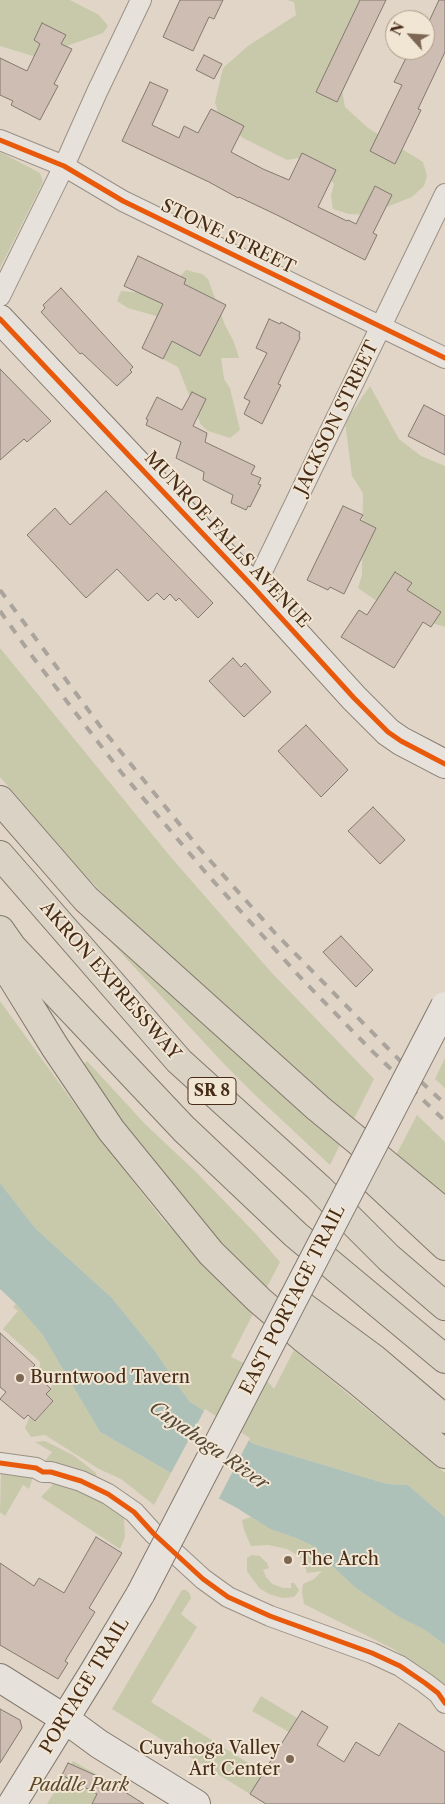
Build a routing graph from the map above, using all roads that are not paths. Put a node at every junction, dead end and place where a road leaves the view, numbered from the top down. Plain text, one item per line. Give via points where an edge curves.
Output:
1 (142, 0) edge
2 (0, 140) edge
3 (64, 166) junction
4 (445, 194) edge
5 (0, 296) edge
6 (0, 319) edge
7 (381, 327) junction
8 (445, 358) edge
9 (254, 588) junction
10 (445, 764) edge
11 (0, 800) edge
12 (0, 855) edge
13 (0, 930) edge
14 (0, 958) edge
15 (445, 1006) edge
16 (361, 1168) junction
17 (445, 1213) edge
18 (445, 1246) edge
19 (293, 1299) junction
20 (445, 1306) edge
21 (445, 1359) edge
22 (445, 1419) edge
23 (445, 1454) edge
24 (0, 1464) edge
25 (141, 1593) joint
26 (0, 1678) edge
27 (445, 1703) edge
28 (65, 1720) junction
29 (12, 1804) edge
30 (196, 1804) edge

1 - 3 street
2 - 3 street, STONE STREET
3 - 5 street
3 - 7 street, STONE STREET via 123,201
4 - 7 street, JACKSON STREET
6 - 9 street, MUNROE FALLS AVENUE
7 - 8 street, STONE STREET
7 - 9 street, JACKSON STREET
9 - 10 street, MUNROE FALLS AVENUE via 388,732
11 - 17 highway via 86,899 318,1108
12 - 20 highway, AKRON EXPRESSWAY / SR 8 via 179,1061 319,1188 389,1258
13 - 21 highway, SR 8 via 12,947 184,1129 296,1235
14 - 23 highway via 111,1130 211,1253 302,1337
15 - 16 street, EAST PORTAGE TRAIL, bridge
16 - 18 highway
16 - 19 street, EAST PORTAGE TRAIL, bridge
19 - 22 highway via 373,1358
19 - 25 street, EAST PORTAGE TRAIL, bridge
24 - 27 street via 51,1472 108,1494 134,1512 190,1567 228,1597 400,1666 438,1693
25 - 28 street, PORTAGE TRAIL
26 - 28 street
28 - 29 street, PORTAGE TRAIL
28 - 30 street

